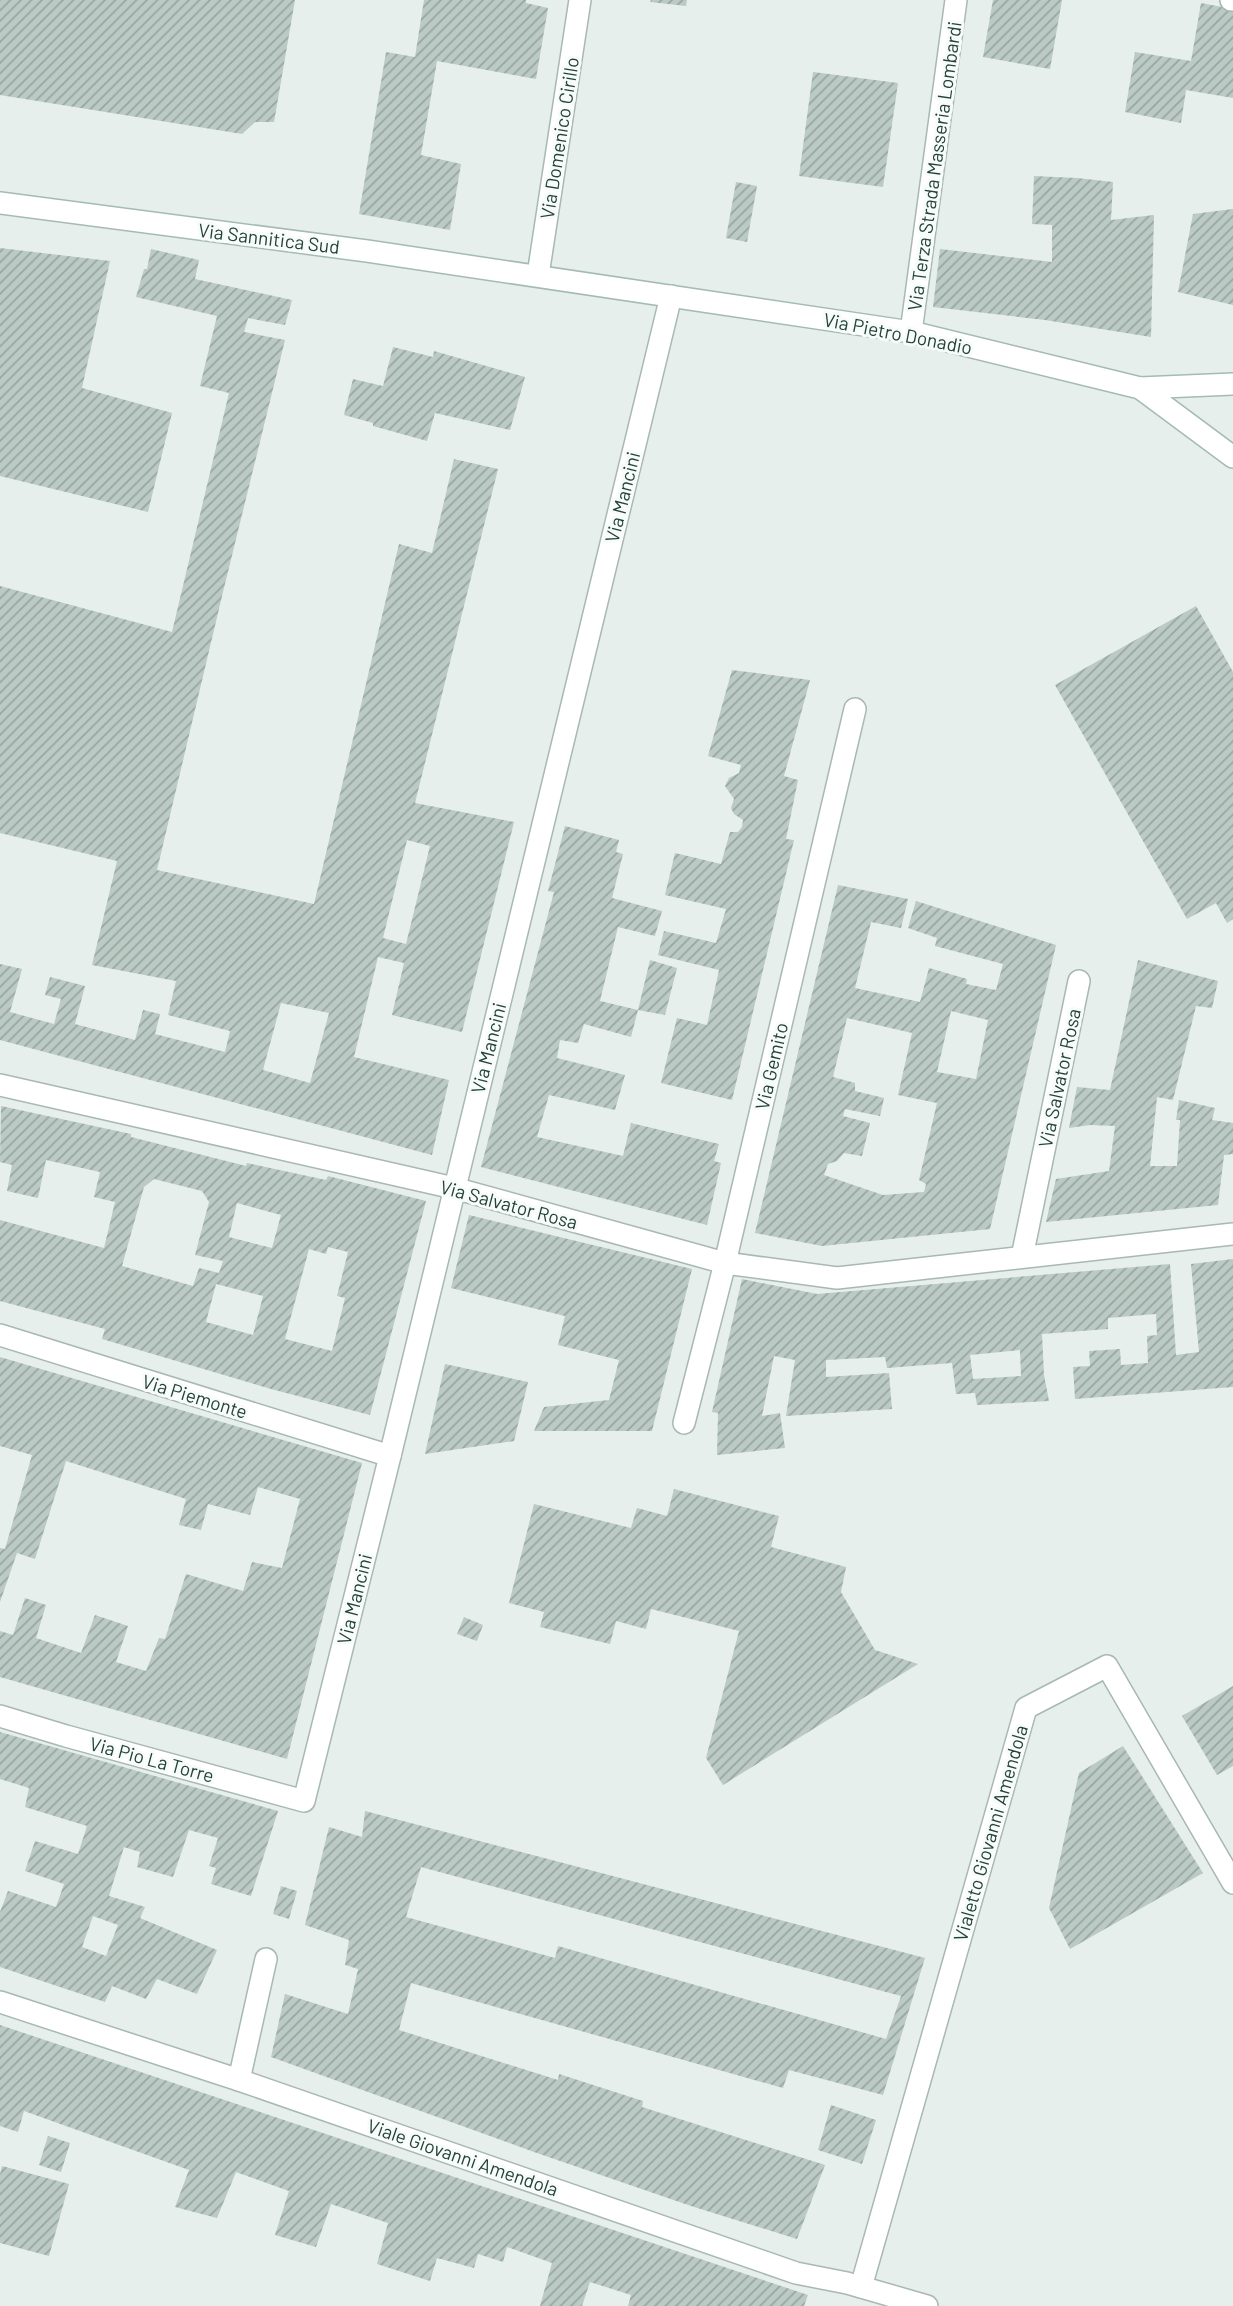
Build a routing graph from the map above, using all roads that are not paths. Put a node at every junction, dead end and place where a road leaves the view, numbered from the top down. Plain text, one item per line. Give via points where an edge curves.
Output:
1 (580, 0) edge
2 (956, 0) edge
3 (0, 203) edge
4 (538, 275) junction
5 (671, 296) junction
6 (911, 332) junction
7 (1233, 384) edge
8 (1140, 388) junction
9 (1233, 457) edge
10 (855, 709) dead end
11 (1079, 981) dead end
12 (0, 1085) edge
13 (454, 1188) junction
14 (1233, 1234) edge
15 (1022, 1257) junction
16 (725, 1263) junction
17 (0, 1335) edge
18 (684, 1423) dead end
19 (390, 1456) junction
20 (0, 1716) edge
21 (304, 1801) joint
22 (1233, 1883) edge
23 (266, 1959) dead end
24 (0, 2001) edge
25 (239, 2080) junction
26 (861, 2287) junction
27 (927, 2306) edge

1 - 4 street, Via Domenico Cirillo
2 - 6 street, Via Terza Strada Masseria Lombardi
3 - 4 street, Via Sannitica Sud
4 - 5 street, Via Pietro Donadio
5 - 6 street, Via Pietro Donadio
5 - 13 street, Via Mancini
6 - 8 street, Via Pietro Donadio
7 - 8 street
8 - 9 street, Via Pietro Donadio
10 - 16 street, Via Gemito
11 - 15 street, Via Salvator Rosa
12 - 13 street, Via Salvator Rosa
13 - 16 street, Via Salvator Rosa
13 - 19 street, Via Mancini
14 - 15 street, Via Salvator Rosa
15 - 16 street, Via Salvator Rosa via 836,1278
16 - 18 street, Via Gemito
17 - 19 street, Via Piemonte
19 - 21 street, Via Mancini
20 - 21 street, Via Pio La Torre
22 - 26 street, Vialetto Giovanni Amendola via 1107,1666 1026,1708
23 - 25 street
24 - 25 street, Viale Giovanni Amendola
25 - 26 street, Viale Giovanni Amendola via 796,2273
26 - 27 street, Viale Giovanni Amendola

